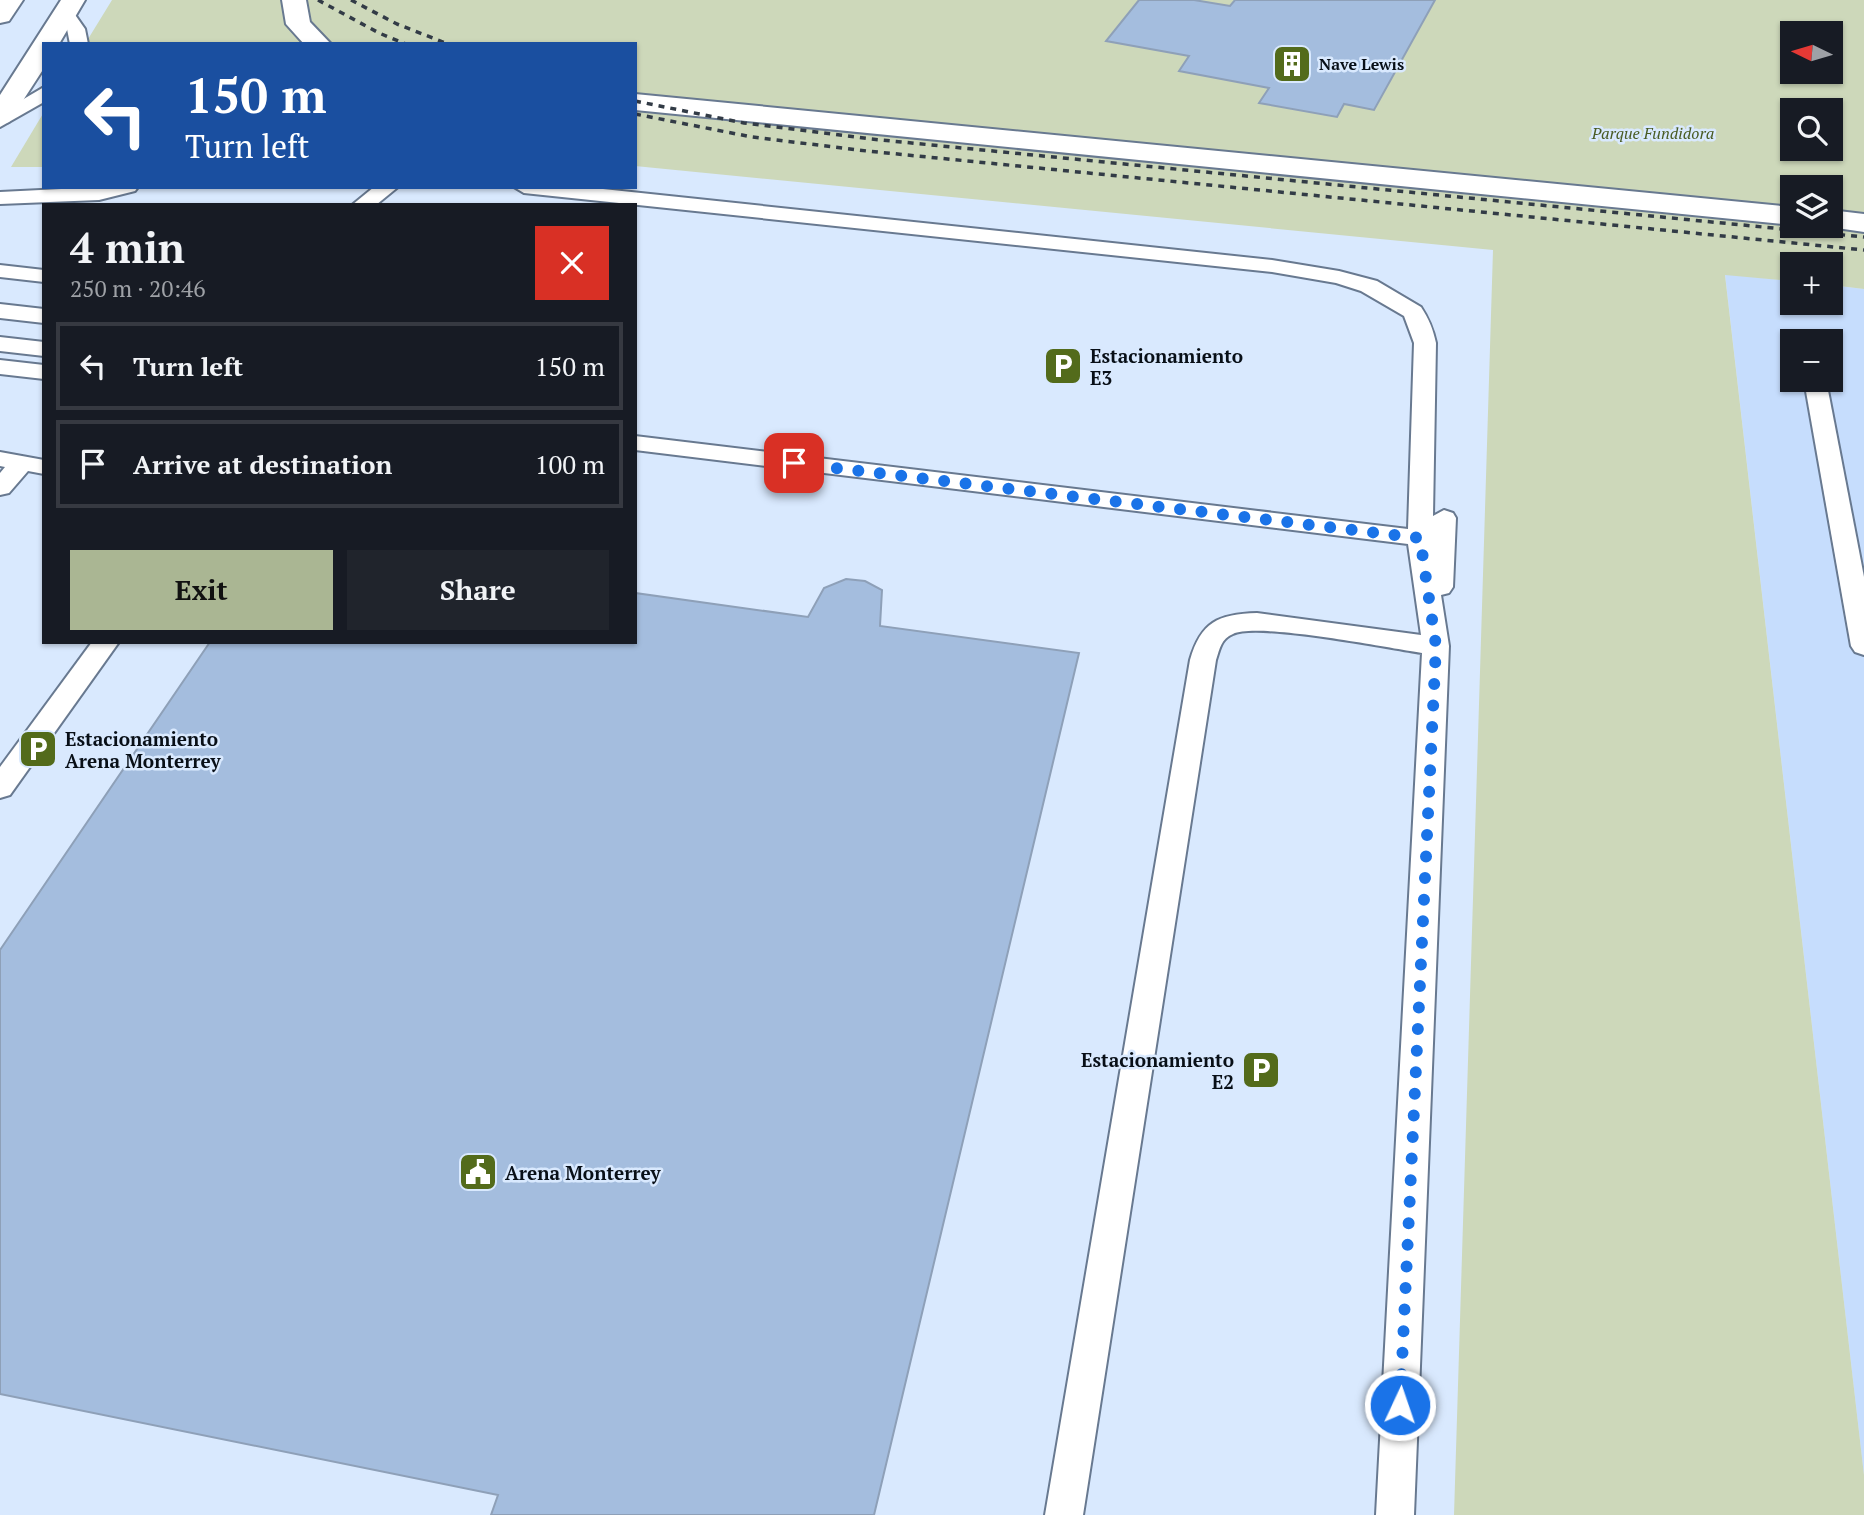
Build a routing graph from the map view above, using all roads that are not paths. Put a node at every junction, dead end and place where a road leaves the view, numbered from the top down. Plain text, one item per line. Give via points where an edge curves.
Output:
1 (10, 0) edge
2 (294, 0) edge
3 (69, 7) edge
4 (0, 16) edge
5 (47, 42) edge
6 (79, 42) edge
7 (317, 42) edge
8 (42, 50) edge
9 (42, 94) edge
10 (637, 103) edge
11 (0, 118) edge
12 (120, 189) edge
13 (385, 189) edge
14 (543, 189) edge
15 (0, 198) edge
16 (365, 203) edge
17 (1780, 215) edge
18 (1843, 221) edge
19 (1864, 223) edge
20 (0, 271) edge
21 (42, 276) edge
22 (0, 293) edge
23 (42, 297) edge
24 (0, 311) edge
25 (42, 316) edge
26 (0, 344) edge
27 (42, 349) edge
28 (0, 367) edge
29 (42, 372) edge
30 (1817, 392) edge
31 (637, 443) edge
32 (22, 463) edge
33 (0, 488) edge
34 (1444, 518) dead end
35 (1420, 538) junction
36 (105, 644) edge
37 (1436, 646) junction
38 (1864, 646) edge
39 (0, 788) edge
40 (1064, 1515) edge
41 (1395, 1515) edge

1 - 4 street
2 - 7 street via 298,24
3 - 5 street
3 - 6 lane
8 - 11 street
9 - 11 lane
10 - 17 street
12 - 15 lane
13 - 16 lane
14 - 35 lane via 1272,266 1369,286 1413,312 1425,343
18 - 19 street
20 - 21 lane
22 - 23 lane
24 - 25 lane
26 - 27 lane
28 - 29 lane
30 - 38 lane
31 - 35 lane
32 - 33 lane
34 - 37 lane
35 - 37 lane
36 - 39 lane
37 - 40 lane via 1264,621 1243,621 1210,638
37 - 41 lane

